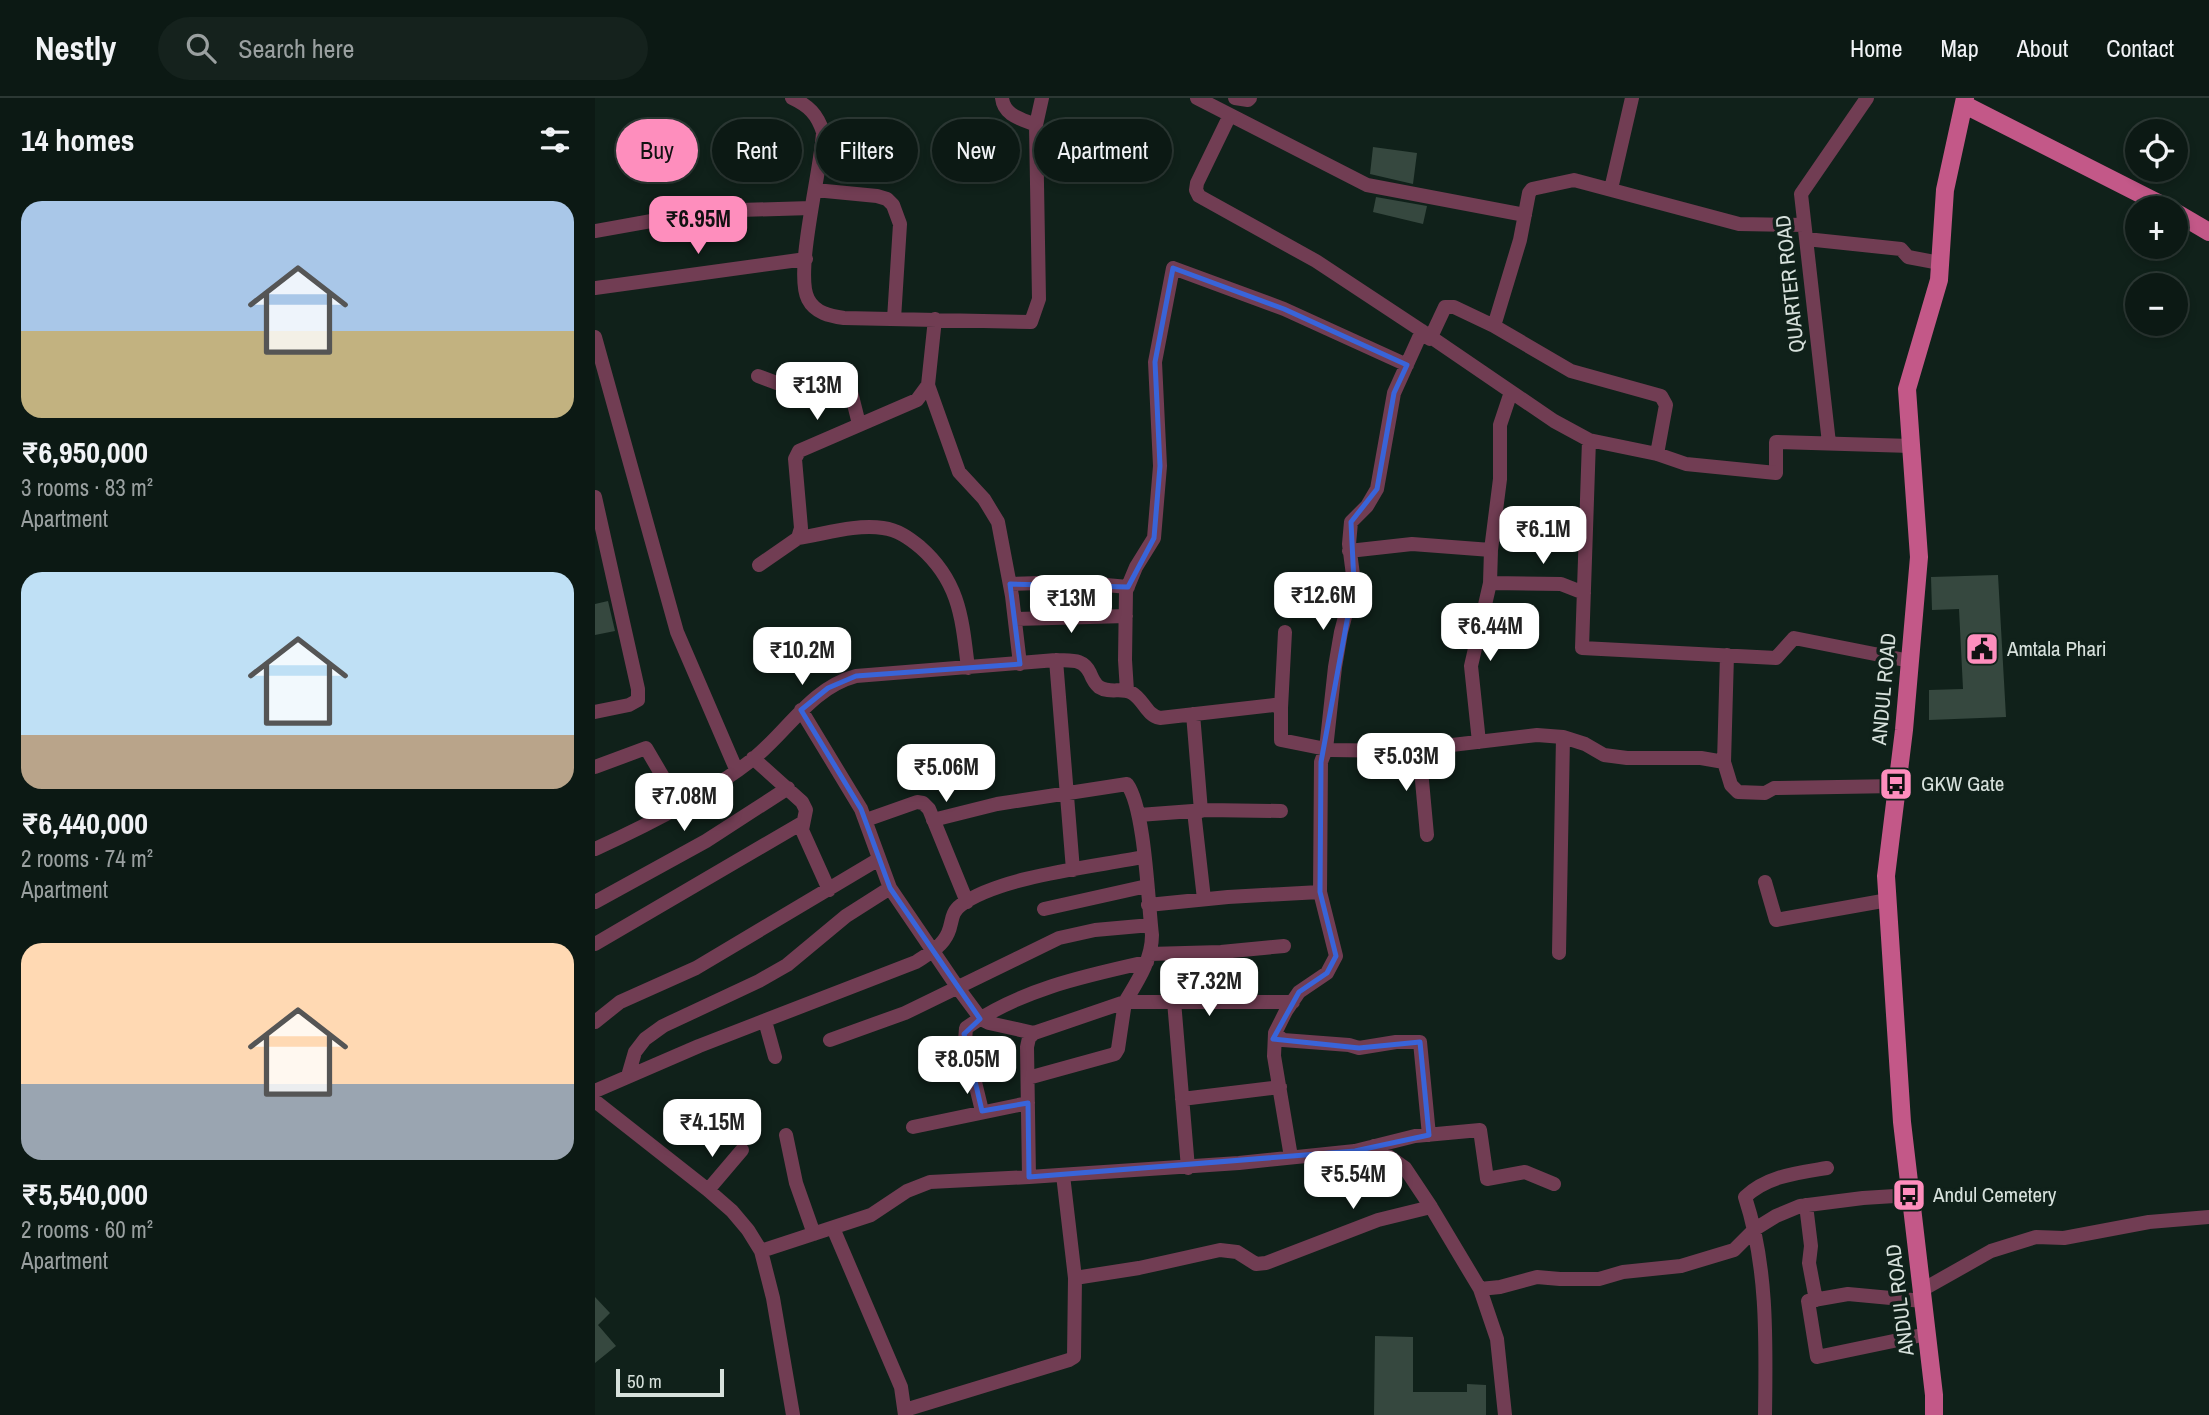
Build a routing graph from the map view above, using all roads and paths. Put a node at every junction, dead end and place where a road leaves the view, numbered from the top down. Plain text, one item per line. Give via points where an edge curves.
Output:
1 (792, 98) edge
2 (1002, 98) edge
3 (1042, 98) edge
4 (1197, 98) edge
5 (1235, 98) edge
6 (1250, 98) edge
7 (1632, 98) edge
8 (1867, 98) edge
9 (1965, 102) edge
10 (1230, 115) junction
11 (1038, 119) edge
12 (1034, 124) edge
13 (1038, 182) edge
14 (1611, 189) junction
15 (815, 190) junction
16 (2145, 196) edge
17 (811, 208) junction
18 (1525, 215) junction
19 (2188, 220) edge
20 (595, 231) edge
21 (1805, 232) junction
22 (2209, 232) edge
23 (806, 259) junction
24 (1940, 263) junction
25 (595, 288) edge
26 (894, 319) junction
27 (935, 319) junction
28 (1494, 326) junction
29 (1426, 335) junction
30 (595, 337) edge
31 (1408, 365) junction
32 (758, 376) dead end
33 (928, 385) junction
34 (1511, 392) junction
35 (859, 424) junction
36 (1589, 440) junction
37 (1829, 443) junction
38 (1911, 446) junction
39 (1657, 454) junction
40 (595, 497) edge
41 (798, 538) junction
42 (1491, 550) junction
43 (1349, 551) junction
44 (759, 565) dead end
45 (1490, 583) junction
46 (1010, 584) junction
47 (1128, 587) junction
48 (1584, 593) junction
49 (1126, 616) junction
50 (1015, 619) junction
51 (1285, 632) dead end
52 (1727, 655) junction
53 (1056, 660) junction
54 (1910, 661) junction
55 (1020, 664) junction
56 (968, 668) junction
57 (1127, 691) junction
58 (1281, 708) junction
59 (801, 710) junction
60 (595, 712) edge
61 (1193, 714) junction
62 (1563, 737) junction
63 (1479, 742) junction
64 (1419, 748) junction
65 (1326, 749) junction
66 (753, 758) junction
67 (1724, 762) junction
68 (595, 766) edge
69 (736, 769) junction
70 (1897, 786) junction
71 (788, 788) junction
72 (1066, 793) junction
73 (680, 806) junction
74 (1198, 811) junction
75 (1282, 811) dead end
76 (1139, 815) junction
77 (866, 820) junction
78 (933, 820) junction
79 (801, 823) junction
80 (1427, 835) dead end
81 (595, 849) edge
82 (1143, 857) junction
83 (879, 859) junction
84 (1073, 870) junction
85 (1765, 882) dead end
86 (1147, 886) junction
87 (890, 888) junction
88 (829, 890) junction
89 (1319, 892) junction
90 (1204, 899) junction
91 (1888, 900) junction
92 (595, 902) edge
93 (967, 902) junction
94 (1149, 905) junction
95 (1044, 909) dead end
96 (1151, 925) junction
97 (595, 944) edge
98 (1284, 946) dead end
99 (932, 952) junction
100 (1559, 953) dead end
101 (1148, 958) junction
102 (958, 988) junction
103 (1174, 1001) junction
104 (1125, 1002) junction
105 (1293, 1002) junction
106 (981, 1019) junction
107 (765, 1021) junction
108 (595, 1022) edge
109 (1034, 1033) junction
110 (1275, 1033) junction
111 (830, 1040) dead end
112 (775, 1056) dead end
113 (628, 1076) junction
114 (1028, 1078) junction
115 (1280, 1087) junction
116 (595, 1091) edge
117 (1182, 1099) junction
118 (595, 1101) edge
119 (1028, 1103) junction
120 (982, 1111) junction
121 (913, 1127) dead end
122 (786, 1135) dead end
123 (1429, 1135) junction
124 (1374, 1146) junction
125 (742, 1150) dead end
126 (1291, 1157) junction
127 (1188, 1168) junction
128 (1827, 1168) dead end
129 (1063, 1175) junction
130 (1029, 1177) junction
131 (1554, 1184) dead end
132 (708, 1190) junction
133 (1911, 1195) junction
134 (1806, 1205) junction
135 (1431, 1207) junction
136 (2209, 1217) edge
137 (833, 1228) junction
138 (1755, 1229) junction
139 (814, 1234) junction
140 (761, 1251) junction
141 (1075, 1278) junction
142 (1480, 1289) junction
143 (1923, 1296) junction
144 (1817, 1300) junction
145 (1927, 1334) junction
146 (905, 1413) edge
147 (793, 1415) edge
148 (1505, 1415) edge
149 (1765, 1415) edge
150 (1934, 1415) edge

1 - 15 street via 809,106 823,132
2 - 12 street via 1013,116
3 - 11 street
4 - 10 street
5 - 6 street
7 - 14 street
8 - 21 street, QUARTER ROAD via 1801,194
9 - 16 main road
9 - 24 main road, ANDUL ROAD via 1945,190
10 - 18 street via 1367,185
10 - 29 street via 1197,183 1199,196 1316,261
13 - 27 street via 1039,299 1031,322
14 - 18 street via 1574,180 1532,189
14 - 21 street via 1739,224
15 - 17 street
15 - 26 street via 877,196 893,205 900,224
17 - 20 street via 707,211
17 - 23 street
18 - 28 street
19 - 22 main road
21 - 24 street via 1901,249 1908,257
21 - 37 street, QUARTER ROAD
23 - 25 street
23 - 26 street via 805,292 816,310 844,318
24 - 38 main road, ANDUL ROAD via 1907,388
26 - 27 street
27 - 33 street
28 - 29 street via 1449,306
28 - 39 street via 1571,370 1661,396 1666,405
29 - 31 street
29 - 34 street
30 - 69 street via 677,632
31 - 43 street via 1394,393 1377,489 1351,522
31 - 47 street via 1284,309 1173,268 1155,362 1160,466 1154,538
32 - 35 street via 801,392 820,386 851,392
33 - 35 street via 917,400
33 - 46 street via 959,472 998,522
34 - 36 street
34 - 42 street via 1500,425 1500,479
35 - 41 street via 799,450 795,459
36 - 39 street
36 - 48 street
37 - 38 street
37 - 39 street via 1776,442 1776,473 1686,464
38 - 54 main road, ANDUL ROAD via 1919,557
40 - 60 street via 638,689 638,700 629,705
41 - 44 street
41 - 56 street via 860,527 882,527 908,537 934,559 950,583 960,606
42 - 43 street via 1412,544
42 - 45 street
43 - 65 street via 1355,583 1341,632
45 - 48 street via 1561,584
45 - 63 street via 1471,666
46 - 47 street via 1073,582
46 - 50 street
47 - 49 street
48 - 52 street via 1582,648
49 - 50 street
49 - 57 street
50 - 55 street
51 - 58 street
52 - 54 street via 1776,658 1794,638
52 - 67 street
53 - 55 street
53 - 57 street via 1085,664 1099,687
53 - 72 street
54 - 70 main road, ANDUL ROAD
55 - 56 street
56 - 59 street via 856,676 828,688
57 - 61 street via 1153,717
58 - 61 street
58 - 65 street via 1281,740
59 - 66 street
59 - 77 street
61 - 74 street
62 - 63 street via 1537,735
62 - 67 street via 1604,755
62 - 100 street
63 - 64 street
64 - 65 street
64 - 80 street
65 - 89 street via 1321,762
66 - 69 street
66 - 71 street
67 - 70 street via 1738,792
68 - 73 street via 646,748
69 - 73 street
70 - 91 main road, ANDUL ROAD via 1886,876
71 - 79 street via 806,810
71 - 92 street via 706,841
72 - 76 street via 1127,784
72 - 78 street
72 - 84 street
73 - 81 street
74 - 75 street
74 - 76 street
74 - 90 street
76 - 82 street
77 - 78 street via 917,802 929,809
77 - 83 street
78 - 93 street
79 - 88 street
79 - 97 street
82 - 84 street
82 - 86 street
83 - 87 street
83 - 88 street
84 - 93 street via 1005,884
85 - 91 street via 1776,920
86 - 94 street
86 - 95 street
87 - 99 street
87 - 113 street via 846,916 787,965 663,1026 635,1052
88 - 108 street via 697,968 620,1002
89 - 90 street
89 - 105 street via 1336,956 1327,973 1299,992
90 - 94 street
91 - 133 main road, ANDUL ROAD
93 - 99 street via 952,914 947,936
94 - 96 street
96 - 101 street
96 - 102 street via 1059,938
98 - 101 street
99 - 102 street
99 - 107 street via 897,971
101 - 104 street
101 - 106 street via 1048,986
102 - 106 street
102 - 111 street
103 - 104 street
103 - 105 street
103 - 117 street
104 - 109 street
104 - 114 street via 1115,1054
105 - 110 street
106 - 109 street
106 - 120 street via 964,1034
107 - 112 street
107 - 113 street
109 - 114 street via 1027,1047
110 - 115 street
110 - 123 street via 1283,1040 1359,1048 1420,1042
113 - 116 street
114 - 119 street
115 - 117 street
115 - 126 street
117 - 127 street
118 - 132 street
119 - 120 street
119 - 130 street
120 - 121 street
122 - 139 street
123 - 124 street
123 - 131 street via 1480,1130 1487,1179 1525,1172
124 - 126 street
124 - 135 street via 1405,1168
125 - 132 street
126 - 127 street
127 - 129 street
128 - 138 street via 1788,1174 1756,1186 1745,1197
129 - 130 street
129 - 141 street
130 - 137 street via 930,1182 871,1214
132 - 140 street via 732,1211
133 - 134 street
133 - 143 main road, ANDUL ROAD
134 - 138 street
134 - 144 street via 1809,1263
135 - 141 street via 1378,1220 1266,1263 1220,1250
135 - 142 street
136 - 143 street via 2149,1222 2064,1238 2036,1237 1991,1251
137 - 139 street
137 - 146 street via 901,1387
138 - 142 street via 1734,1250 1681,1266 1599,1279 1537,1277
138 - 149 street via 1763,1276
139 - 140 street
140 - 147 street
141 - 146 street via 1075,1351 1069,1360
142 - 148 street via 1497,1339
143 - 144 street via 1848,1294
143 - 145 main road, ANDUL ROAD
144 - 145 street via 1808,1301 1817,1357
145 - 150 main road, ANDUL ROAD

